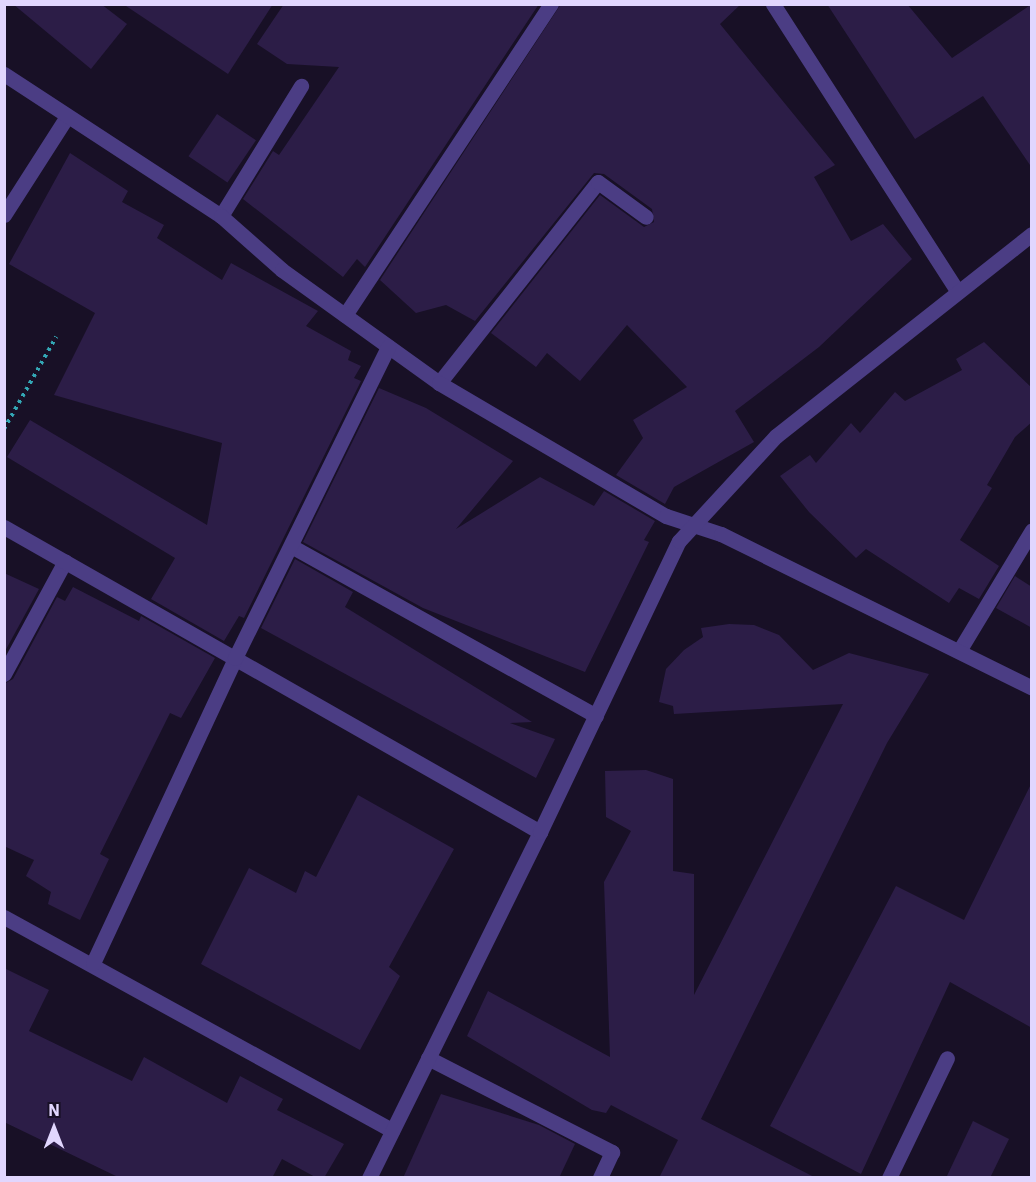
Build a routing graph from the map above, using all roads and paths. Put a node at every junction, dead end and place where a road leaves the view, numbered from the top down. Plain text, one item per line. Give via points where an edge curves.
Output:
1 (551, 4) edge
2 (773, 4) edge
3 (4, 74) edge
4 (301, 86) dead end
5 (66, 117) junction
6 (4, 215) edge
7 (221, 216) junction
8 (646, 217) dead end
9 (1032, 234) edge
10 (958, 292) junction
11 (345, 315) junction
12 (57, 337) dead end
13 (388, 347) junction
14 (439, 383) junction
15 (4, 429) edge
16 (691, 525) junction
17 (4, 527) edge
18 (1032, 530) edge
19 (291, 546) junction
20 (65, 561) junction
21 (959, 651) junction
22 (235, 658) junction
23 (4, 674) edge
24 (1032, 688) edge
25 (596, 716) junction
26 (540, 832) junction
27 (4, 917) edge
28 (93, 963) junction
29 (428, 1058) junction
30 (947, 1058) dead end
31 (392, 1130) junction
32 (369, 1178) edge
33 (600, 1178) edge
34 (889, 1178) edge

1 - 11 street
2 - 10 street
3 - 5 street
4 - 7 street
5 - 6 street
5 - 7 street
7 - 11 street via 282,270
8 - 14 street via 598,182
9 - 10 street
10 - 16 street via 776,436
11 - 13 street
12 - 15 path
13 - 14 street
13 - 19 street
14 - 16 street via 666,516
16 - 21 street via 721,534
16 - 25 street via 679,541
17 - 20 street
18 - 21 street
19 - 22 street
19 - 25 street
20 - 22 street
20 - 23 street
21 - 24 street
22 - 26 street
22 - 28 street
25 - 26 street
26 - 29 street
27 - 28 street
28 - 31 street
29 - 31 street
29 - 33 street via 612,1152
30 - 34 street
31 - 32 street

